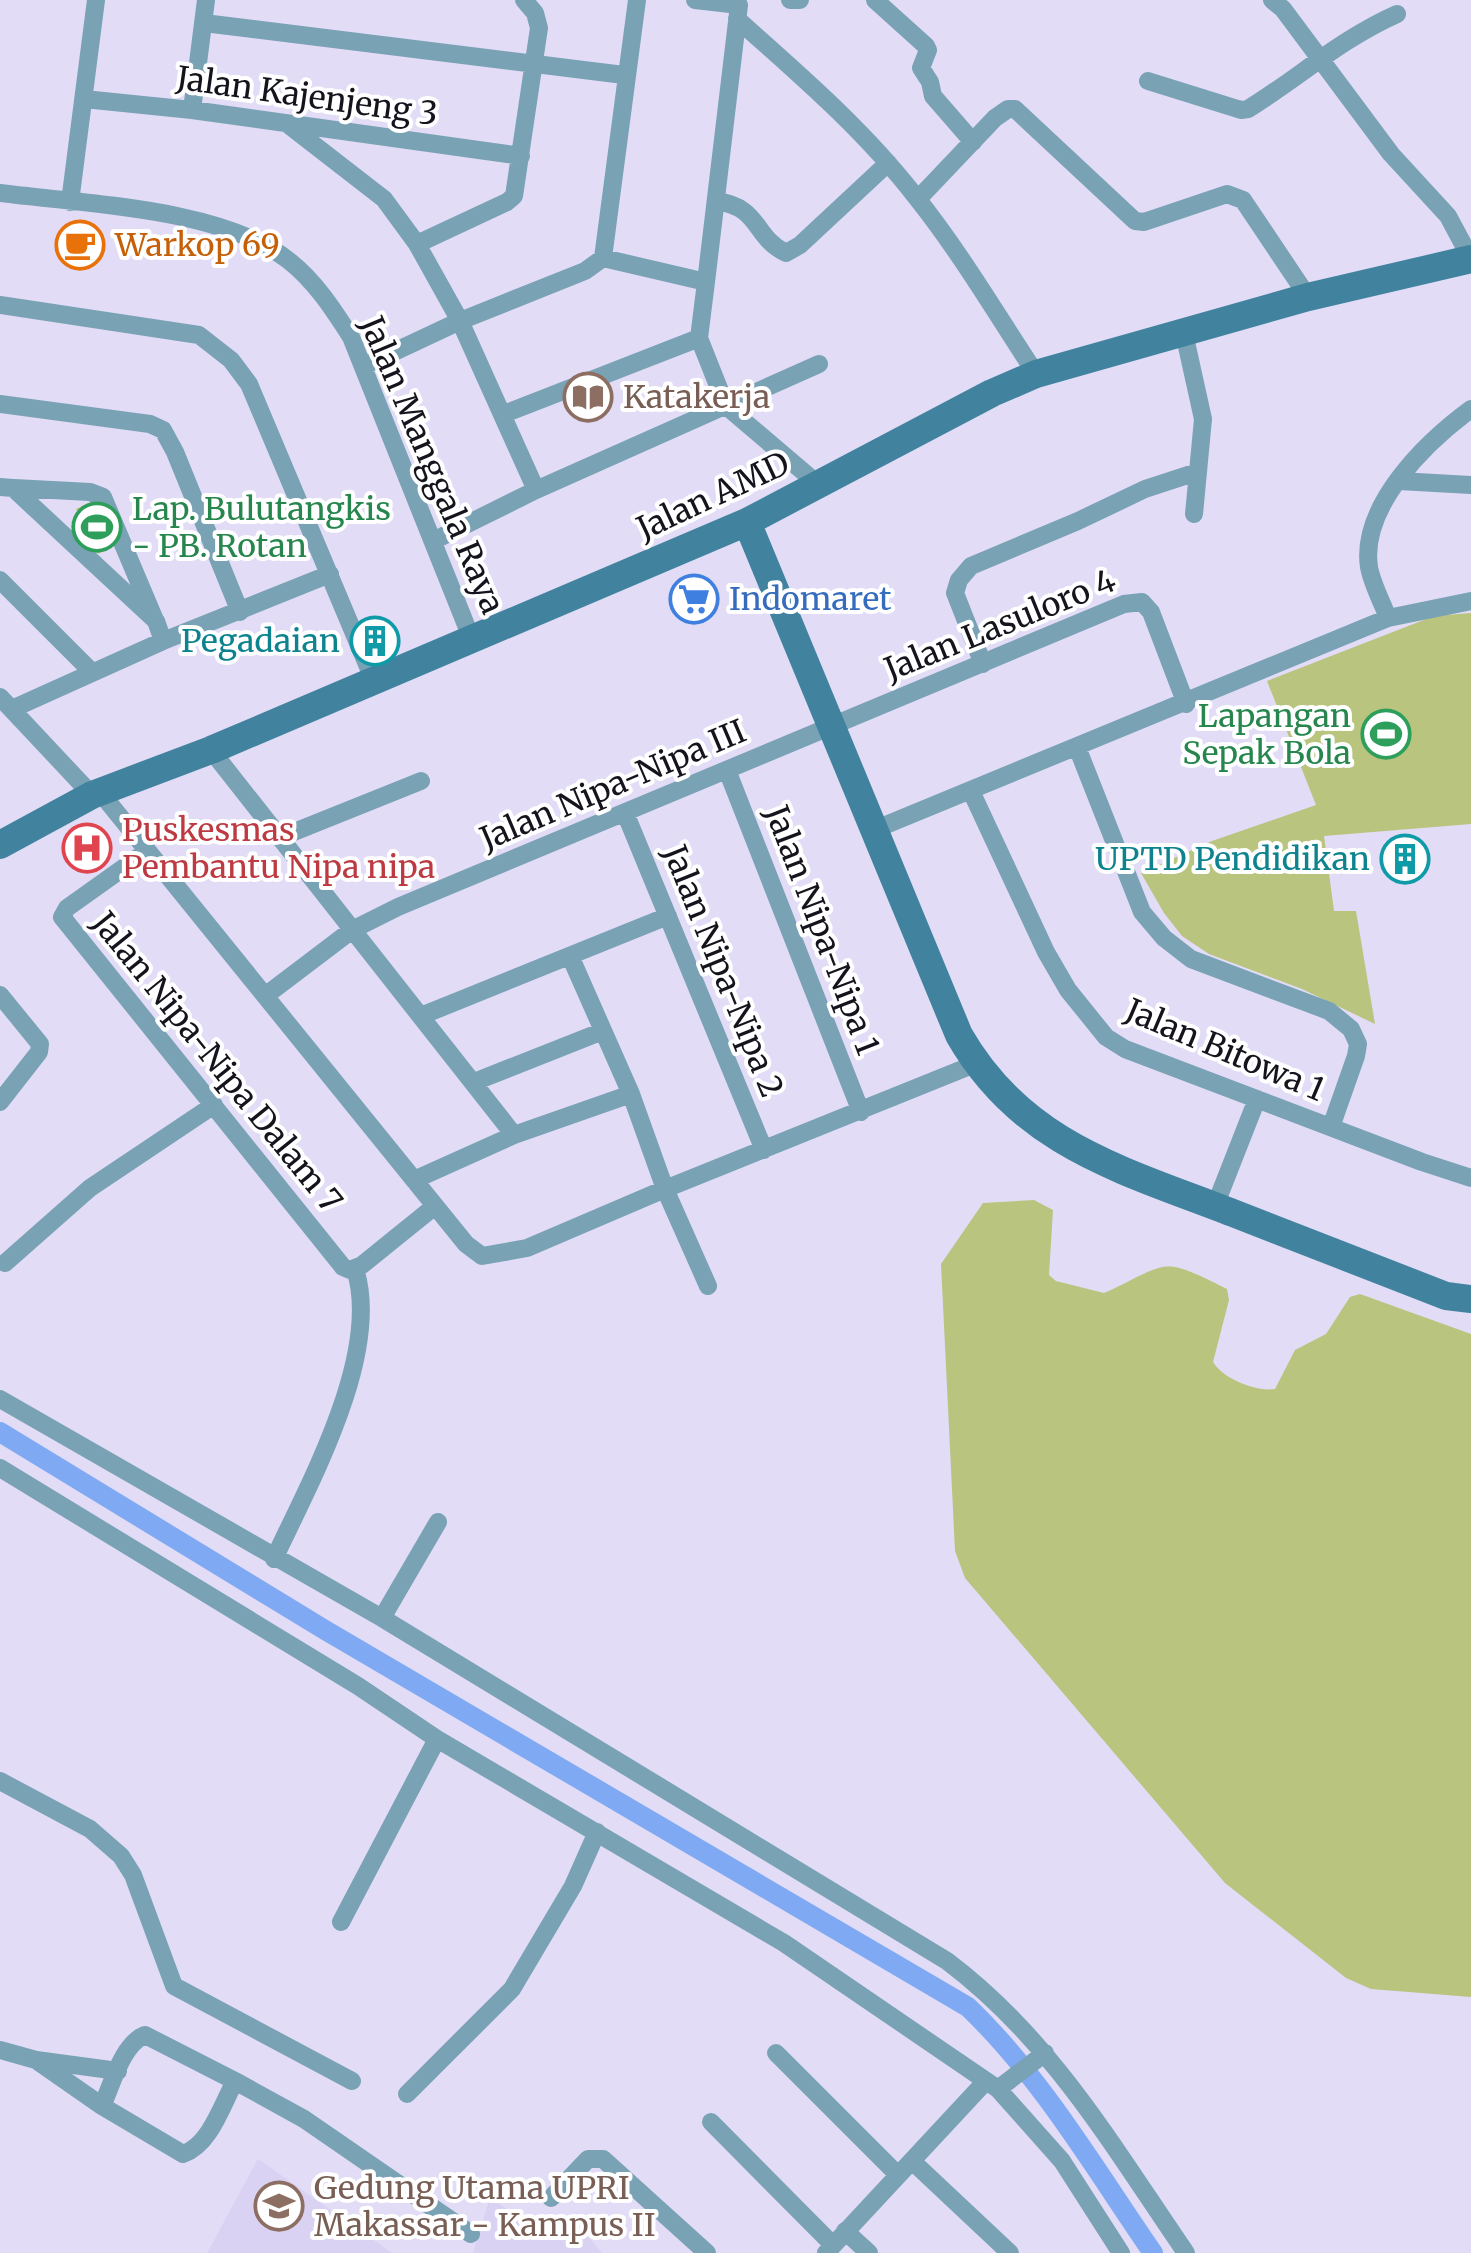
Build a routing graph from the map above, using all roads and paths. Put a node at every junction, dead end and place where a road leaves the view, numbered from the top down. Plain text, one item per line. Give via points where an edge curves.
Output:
1 (96, 0) edge
2 (206, 0) edge
3 (524, 0) edge
4 (636, 0) edge
5 (696, 0) edge
6 (790, 0) edge
7 (800, 0) edge
8 (875, 0) edge
9 (1272, 0) edge
10 (739, 8) edge
11 (1397, 14) dead end
12 (204, 23) junction
13 (1316, 59) junction
14 (534, 64) junction
15 (624, 75) junction
16 (1148, 81) dead end
17 (84, 99) junction
18 (192, 110) junction
19 (286, 123) junction
20 (973, 142) junction
21 (521, 156) junction
22 (888, 163) junction
23 (0, 193) edge
24 (918, 199) junction
25 (716, 201) junction
26 (70, 202) junction
27 (417, 244) junction
28 (603, 258) junction
29 (1471, 259) edge
30 (706, 282) junction
31 (1308, 297) junction
32 (0, 305) edge
33 (460, 321) junction
34 (1184, 333) junction
35 (698, 338) junction
36 (819, 364) dead end
37 (364, 366) junction
38 (1036, 374) junction
39 (0, 404) edge
40 (726, 406) junction
41 (1471, 409) edge
42 (504, 414) junction
43 (1197, 472) junction
44 (1399, 481) junction
45 (819, 485) junction
46 (1471, 485) edge
47 (6, 487) edge
48 (536, 490) junction
49 (1194, 514) dead end
50 (747, 522) junction
51 (433, 541) junction
52 (330, 574) junction
53 (0, 580) edge
54 (1471, 601) edge
55 (240, 612) junction
56 (1388, 618) junction
57 (156, 621) junction
58 (472, 640) junction
59 (162, 642) junction
60 (983, 664) junction
61 (92, 672) junction
62 (374, 681) junction
63 (6, 703) edge
64 (1186, 704) junction
65 (832, 724) junction
66 (1077, 748) junction
67 (211, 750) junction
68 (727, 770) junction
69 (421, 781) dead end
70 (971, 791) junction
71 (96, 793) junction
72 (626, 814) junction
73 (876, 829) junction
74 (278, 838) junction
75 (0, 845) edge
76 (148, 851) junction
77 (668, 916) junction
78 (352, 930) junction
79 (571, 958) junction
80 (0, 995) edge
81 (265, 996) junction
82 (423, 1015) junction
83 (604, 1032) junction
84 (976, 1064) junction
85 (474, 1082) junction
86 (631, 1094) junction
87 (1258, 1099) junction
88 (0, 1102) edge
89 (214, 1104) junction
90 (861, 1112) junction
91 (1331, 1127) junction
92 (514, 1135) junction
93 (764, 1150) junction
94 (1471, 1178) edge
95 (414, 1180) junction
96 (665, 1188) junction
97 (435, 1206) junction
98 (1215, 1206) junction
99 (5, 1263) dead end
100 (358, 1267) junction
101 (708, 1286) dead end
102 (1471, 1298) edge
103 (0, 1399) edge
104 (0, 1468) edge
105 (438, 1522) dead end
106 (274, 1560) junction
107 (382, 1618) junction
108 (438, 1739) junction
109 (0, 1781) edge
110 (596, 1832) junction
111 (341, 1922) dead end
112 (0, 2050) edge
113 (776, 2053) dead end
114 (1039, 2058) junction
115 (36, 2060) junction
116 (118, 2071) junction
117 (235, 2081) junction
118 (352, 2081) dead end
119 (999, 2083) junction
120 (407, 2094) dead end
121 (102, 2106) junction
122 (711, 2122) dead end
123 (904, 2167) junction
124 (551, 2198) dead end
125 (471, 2234) dead end
126 (834, 2243) edge
127 (707, 2253) edge
128 (869, 2253) edge
129 (1010, 2253) edge
130 (1121, 2253) edge
131 (1186, 2253) edge

1 - 17 street
2 - 12 street
3 - 14 street via 538,20
4 - 15 street
5 - 10 street
6 - 7 street
8 - 20 street via 926,46 921,68 932,96
9 - 13 street
10 - 22 street
10 - 25 street
11 - 13 street
12 - 14 street
12 - 18 street
13 - 16 street via 1244,110
13 - 29 street via 1448,216
14 - 15 street
14 - 21 street
15 - 28 street
17 - 18 street, Jalan Kajenjeng 3
17 - 26 street
18 - 19 street, Jalan Kajenjeng 3
19 - 21 street, Jalan Kajenjeng 3
19 - 27 street via 384,199
20 - 24 street
20 - 31 street via 995,118 1015,109 1139,222 1236,196 1251,208
21 - 27 street via 510,200
22 - 24 street
22 - 25 street via 786,253 739,205
23 - 26 street, Jalan Manggala Raya
24 - 38 street
25 - 30 street
26 - 37 street, Jalan Manggala Raya via 205,221 275,251 330,305
27 - 33 street
28 - 30 street
28 - 33 street
29 - 31 street, Jalan AMD
30 - 35 street
31 - 34 street, Jalan AMD
32 - 52 street via 178,330 218,347 249,384
33 - 37 street
33 - 42 street
34 - 38 street, Jalan AMD
34 - 43 street via 1202,404
35 - 40 street
35 - 42 street
36 - 40 street
37 - 51 street, Jalan Manggala Raya
38 - 45 street, Jalan AMD
39 - 55 street via 163,430
40 - 45 street
40 - 48 street
41 - 44 street
42 - 48 street
43 - 49 street
43 - 60 street via 971,566 956,593
44 - 46 street
44 - 56 street via 1377,512 1369,558
45 - 50 street, Jalan AMD
47 - 57 street
47 - 57 street via 103,497
48 - 51 street
50 - 58 street, Jalan AMD
50 - 65 street
51 - 58 street, Jalan Manggala Raya
52 - 55 street
52 - 62 street
53 - 61 street
54 - 56 street
55 - 59 street
56 - 64 street
57 - 59 street
58 - 62 street, Jalan AMD
59 - 61 street
60 - 64 street, Jalan Lasuloro 4 via 1142,602
60 - 65 street, Jalan Lasuloro 4
61 - 63 street
62 - 67 street, Jalan AMD
63 - 71 street
64 - 66 street
65 - 68 street, Jalan Nipa-Nipa III
65 - 73 street
66 - 70 street
66 - 91 street via 1142,912 1164,938 1191,959 1329,1011 1351,1029 1356,1056
67 - 71 street, Jalan AMD
67 - 74 street
68 - 72 street, Jalan Nipa-Nipa III
68 - 90 street, Jalan Nipa-Nipa 1
69 - 74 street
70 - 73 street
70 - 87 street, Jalan Bitowa 1 via 1046,952 1106,1037
71 - 75 street, Jalan AMD
71 - 76 street
72 - 77 street, Jalan Nipa-Nipa 2
72 - 78 street, Jalan Nipa-Nipa III
73 - 84 street
74 - 78 street
76 - 81 street
76 - 89 street, Jalan Nipa-Nipa Dalam 7 via 62,917
77 - 79 street
77 - 93 street, Jalan Nipa-Nipa 2
78 - 81 street, Jalan Nipa-Nipa III
78 - 82 street
79 - 82 street
79 - 83 street
80 - 88 street via 40,1044
81 - 95 street
82 - 85 street
83 - 85 street
83 - 86 street
84 - 90 street
84 - 98 street via 1016,1107 1101,1164
85 - 92 street
86 - 92 street
86 - 96 street
87 - 91 street, Jalan Bitowa 1
87 - 98 street
89 - 99 street via 90,1188
89 - 100 street, Jalan Nipa-Nipa Dalam 7 via 343,1267
90 - 93 street
91 - 94 street, Jalan Bitowa 1
92 - 95 street
93 - 96 street
95 - 97 street
96 - 97 street via 527,1248 488,1256 473,1251
96 - 101 street
97 - 100 street
98 - 102 street via 1446,1296
100 - 106 street via 363,1317 347,1389
103 - 106 street
104 - 108 street
105 - 107 street
106 - 107 street
107 - 114 street via 947,1962 1004,2008
108 - 110 street
108 - 111 street
109 - 118 street via 90,1829 122,1856 174,1986
110 - 119 street
110 - 120 street via 573,1886 512,1989
112 - 115 street
113 - 123 street
114 - 119 street
114 - 131 street
115 - 116 street
115 - 121 street
116 - 117 street via 145,2036
116 - 121 street
117 - 121 street via 204,2138 187,2153
117 - 125 street via 304,2119
119 - 123 street
119 - 130 street via 1062,2161
122 - 126 street
123 - 126 street
123 - 129 street via 946,2192
124 - 127 street via 588,2159 603,2159
126 - 128 street

